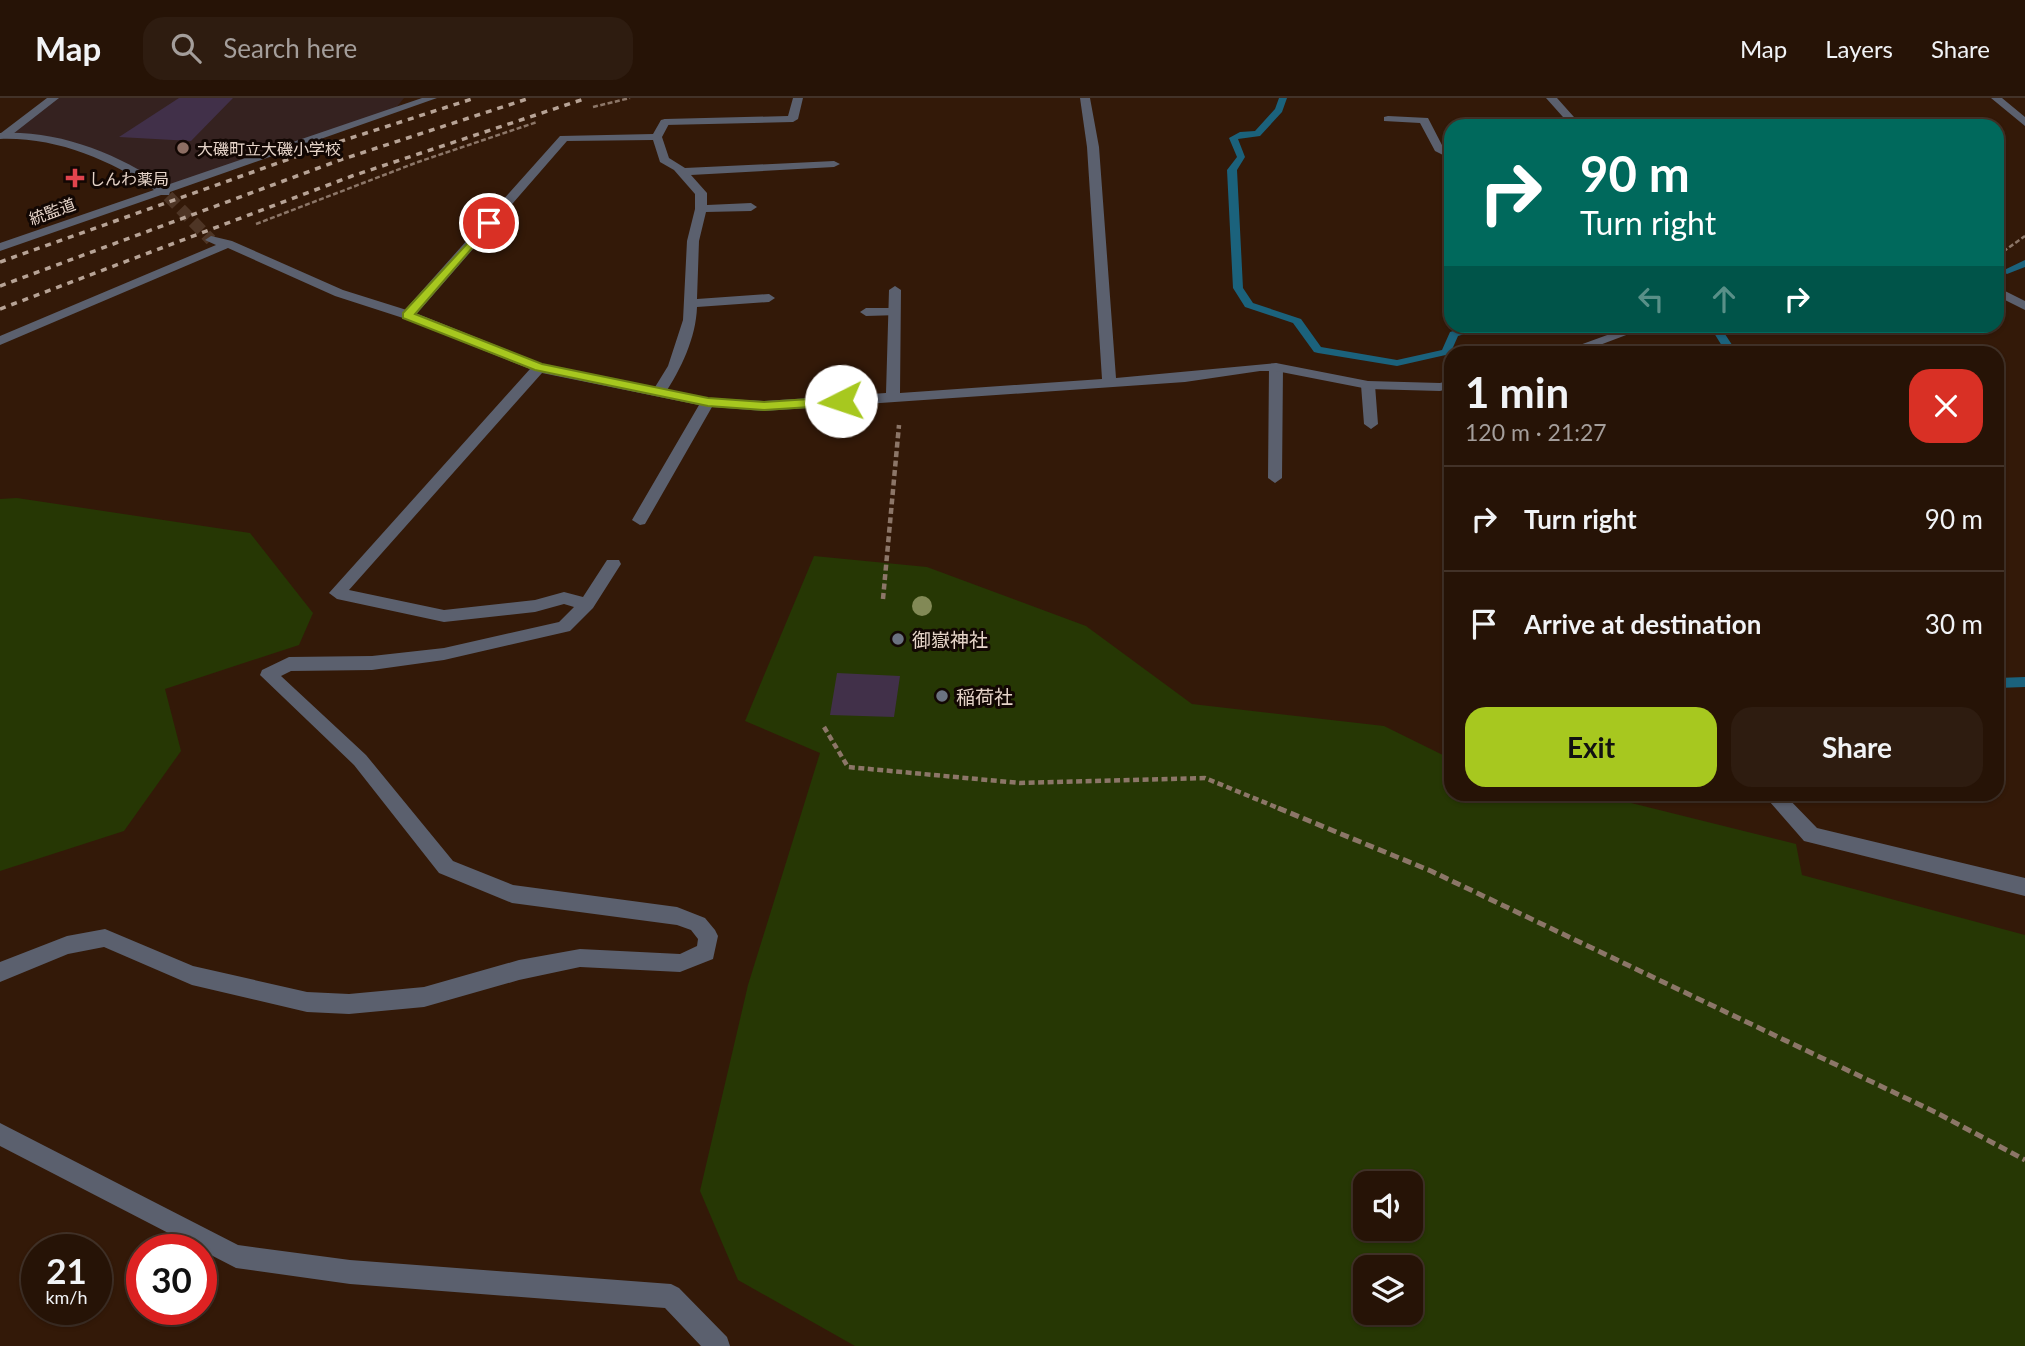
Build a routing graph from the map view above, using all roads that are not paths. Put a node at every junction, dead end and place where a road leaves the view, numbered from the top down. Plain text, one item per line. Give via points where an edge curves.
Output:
1 (54, 98) edge
2 (404, 98) edge
3 (432, 98) edge
4 (798, 98) edge
5 (1085, 98) edge
6 (1551, 98) edge
7 (1996, 98) edge
8 (395, 109) junction
9 (2020, 114) edge
10 (1388, 119) dead end
11 (1570, 119) edge
12 (2025, 123) edge
13 (2, 135) edge
14 (657, 137) junction
15 (1444, 152) edge
16 (834, 164) dead end
17 (680, 172) junction
18 (165, 193) junction
19 (751, 207) dead end
20 (701, 209) junction
21 (211, 240) tunnel mouth
22 (228, 244) junction
23 (0, 247) edge
24 (895, 290) dead end
25 (2004, 295) edge
26 (769, 298) dead end
27 (692, 303) junction
28 (2025, 306) edge
29 (866, 312) dead end
30 (894, 312) junction
31 (408, 315) junction
32 (1622, 333) edge
33 (0, 341) edge
34 (1584, 346) edge
35 (1276, 367) junction
36 (539, 368) junction
37 (1109, 383) junction
38 (1368, 385) junction
39 (1444, 386) edge
40 (659, 392) junction
41 (898, 397) junction
42 (708, 402) junction
43 (1371, 425) dead end
44 (1275, 478) dead end
45 (640, 520) dead end
46 (613, 564) dead end
47 (587, 604) junction
48 (1779, 801) edge
49 (2025, 887) edge
50 (0, 972) edge
51 (0, 1134) edge
52 (718, 1346) edge

1 - 13 street
2 - 8 street
3 - 8 street, 統監道
4 - 14 street via 793,119 665,122
5 - 37 street via 1093,146
6 - 11 street
7 - 9 street
8 - 18 street, 統監道
9 - 12 street
10 - 15 street via 1424,120
13 - 18 street via 70,143 97,153
14 - 17 street via 664,160
14 - 31 street via 564,138
16 - 17 street
17 - 20 street via 701,193
18 - 23 street, 統監道
19 - 20 street
20 - 27 street via 693,241
21 - 22 street
22 - 31 street via 339,293
22 - 33 street
24 - 30 street
25 - 28 street
26 - 27 street
27 - 40 street via 675,366
29 - 30 street
30 - 41 street
31 - 36 street
32 - 34 street
35 - 37 street
35 - 38 street
35 - 44 street
36 - 40 street
36 - 47 street via 337,593 444,617 536,606 564,598
37 - 41 street
38 - 39 street
38 - 43 street
40 - 42 street
41 - 42 street via 764,406
42 - 45 street
46 - 47 street
47 - 50 street via 564,627 444,654 372,663 289,664 268,675 360,760 446,867 512,894 677,915 698,924 708,936 706,952 680,963 580,958 424,997 349,1004 307,1002 192,975 105,938 67,945
48 - 49 street via 1811,835
51 - 52 street via 236,1256 350,1272 671,1296

